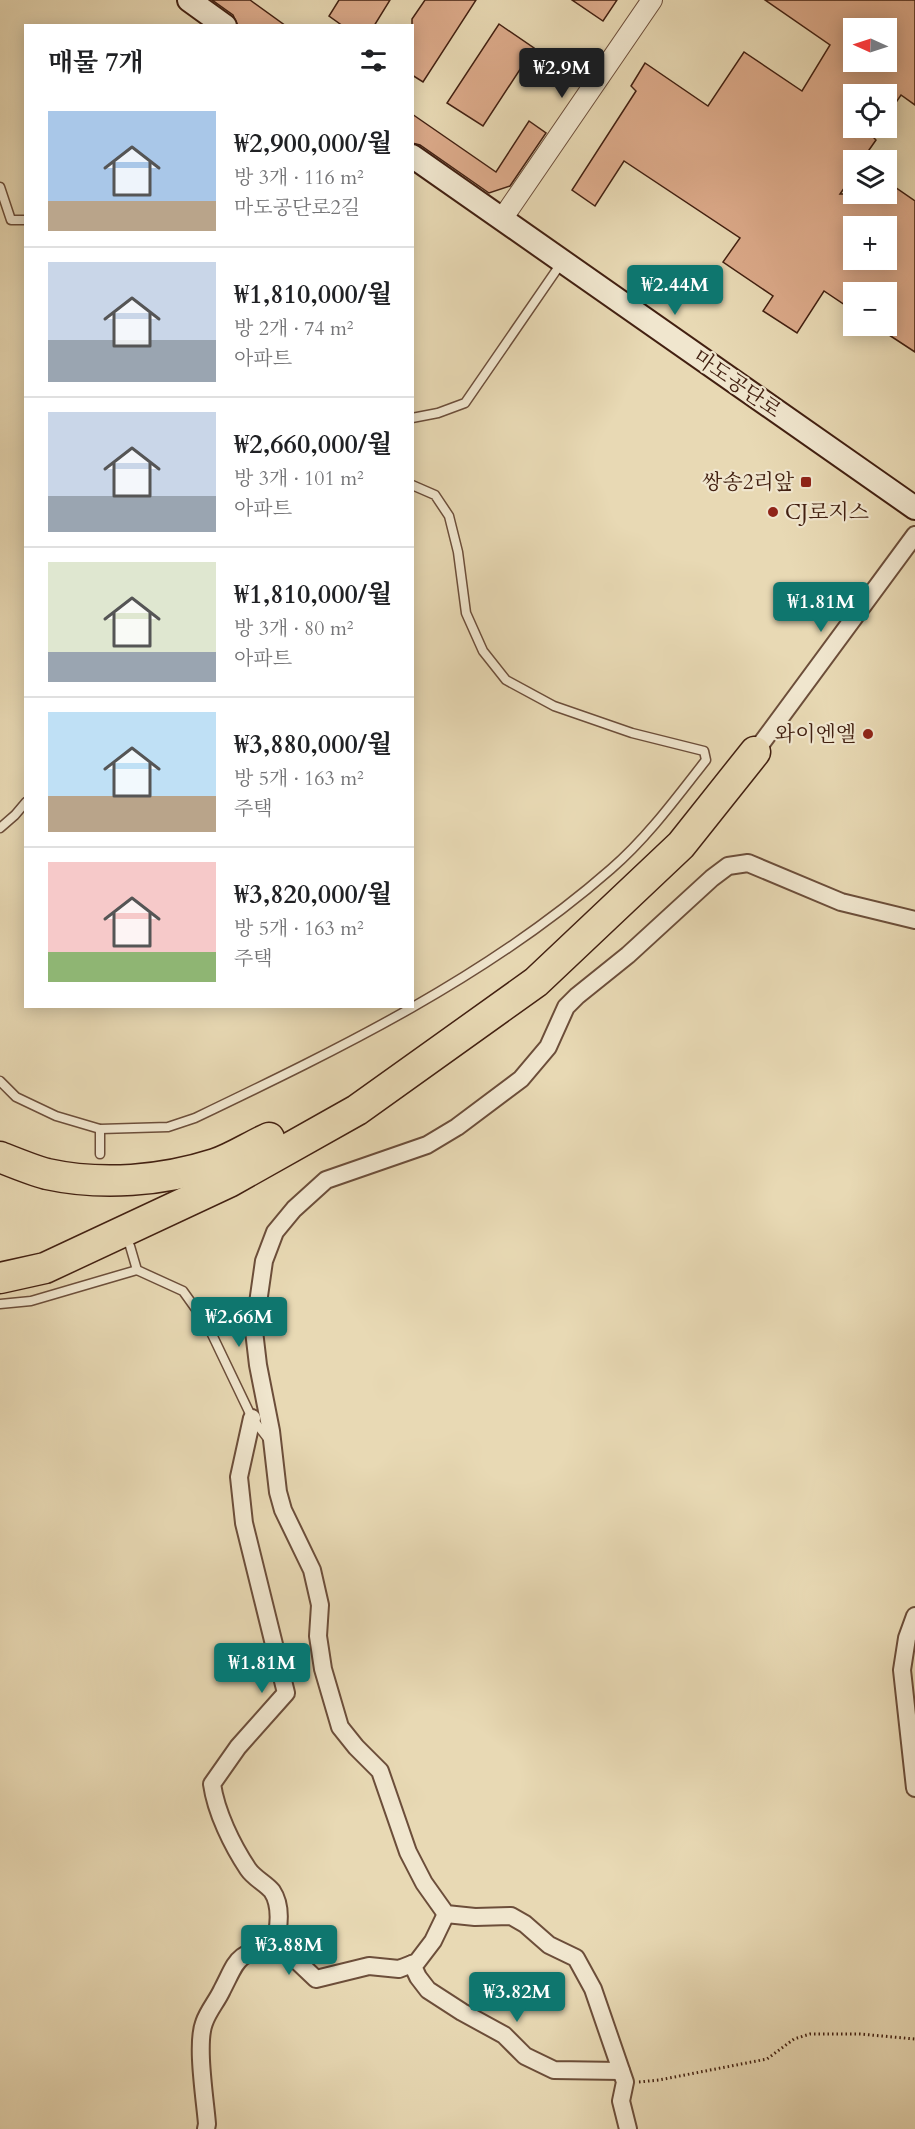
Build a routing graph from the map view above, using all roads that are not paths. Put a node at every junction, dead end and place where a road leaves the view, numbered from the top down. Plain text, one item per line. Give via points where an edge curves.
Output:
1 (189, 0) edge
2 (652, 0) edge
3 (222, 24) edge
4 (414, 157) edge
5 (0, 187) edge
6 (502, 219) junction
7 (24, 220) edge
8 (563, 261) junction
9 (414, 418) edge
10 (414, 486) edge
11 (915, 508) edge
12 (915, 535) edge
13 (754, 752) junction
14 (24, 804) edge
15 (0, 828) edge
16 (915, 920) edge
17 (414, 1007) edge
18 (412, 1008) edge
19 (0, 1081) edge
20 (100, 1129) junction
21 (100, 1154) dead end
22 (0, 1157) edge
23 (130, 1246) dead end
24 (137, 1270) junction
25 (0, 1278) edge
26 (0, 1304) edge
27 (252, 1418) junction
28 (273, 1446) junction
29 (915, 1616) edge
30 (915, 1788) edge
31 (446, 1914) junction
32 (274, 1946) junction
33 (412, 1964) junction
34 (623, 2077) junction
35 (206, 2129) edge
36 (628, 2129) edge

1 - 3 main road
2 - 6 street
4 - 6 main road, 마도공단로
5 - 7 lane via 11,220
6 - 8 main road, 마도공단로
8 - 9 lane via 465,402
8 - 11 main road, 마도공단로
10 - 17 lane via 435,495 449,516 466,614 483,651 506,680 554,706 632,733 704,751 706,760 655,824 612,868 519,942
12 - 13 street
13 - 22 highway via 522,975 340,1104 218,1163 144,1179 96,1180 47,1174
13 - 25 highway via 681,845 536,982 357,1110 229,1182 45,1268
14 - 15 lane
16 - 28 street via 841,902 748,863 728,866 566,1007 548,1047 521,1079 427,1145 326,1180 275,1232 264,1261 254,1331
18 - 20 lane via 195,1118 168,1127
19 - 20 lane via 16,1097 56,1116
20 - 21 lane
23 - 24 lane
24 - 26 lane via 31,1301
24 - 27 lane via 183,1291 208,1326
27 - 28 lane
27 - 32 street via 239,1477 243,1523 286,1693 238,1747 212,1784 242,1859 272,1892 278,1908 279,1930
28 - 31 street via 283,1510 312,1570 320,1605 318,1636 323,1669 340,1727 380,1771 408,1851
29 - 30 street via 902,1670
31 - 33 street via 433,1941
31 - 34 street via 511,1916 549,1945 576,1958 593,1989
32 - 33 street via 315,1979 369,1966 399,1969
32 - 35 street via 250,1951 235,1963 204,2023 200,2047
33 - 34 street via 429,1990 504,2035 525,2056 554,2070
34 - 36 street via 621,2102

